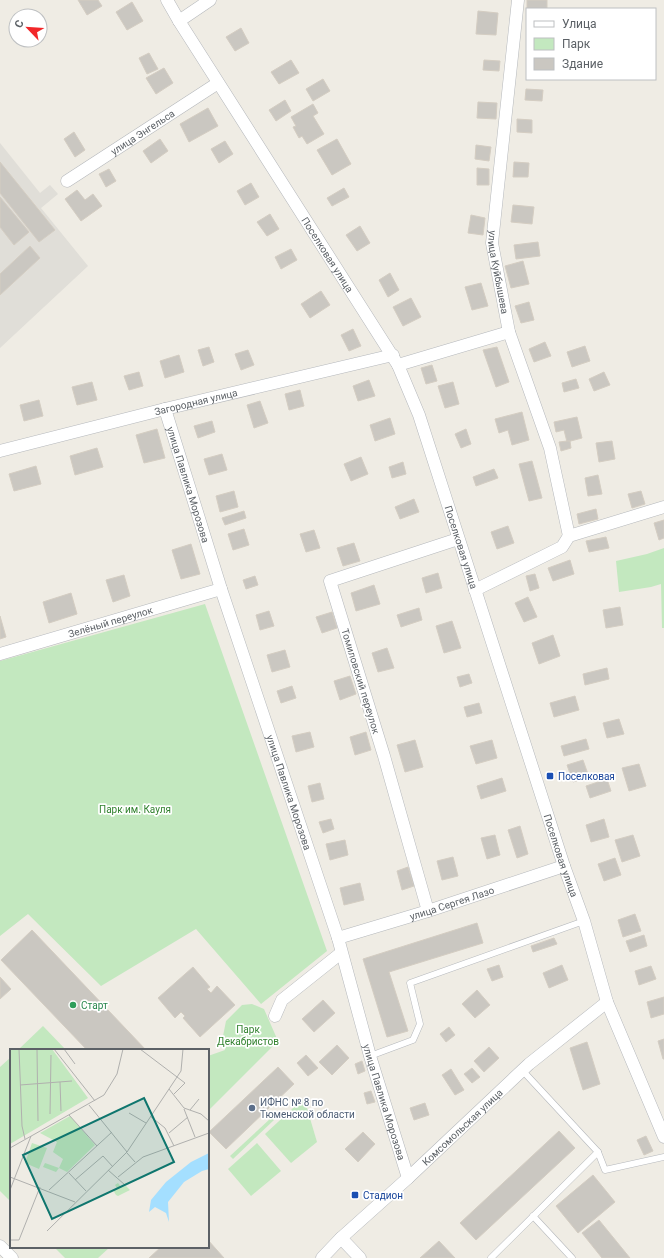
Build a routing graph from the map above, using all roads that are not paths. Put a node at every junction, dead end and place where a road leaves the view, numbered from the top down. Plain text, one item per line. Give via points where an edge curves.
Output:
1 (167, 0) edge
2 (210, 0) edge
3 (518, 0) edge
4 (179, 21) junction
5 (218, 83) junction
6 (67, 181) dead end
7 (509, 332) junction
8 (395, 360) junction
9 (166, 408) junction
10 (0, 451) edge
11 (664, 507) edge
12 (569, 536) junction
13 (458, 539) junction
14 (221, 588) junction
15 (475, 590) junction
16 (0, 654) edge
17 (564, 866) junction
18 (428, 911) junction
19 (584, 921) junction
20 (338, 938) junction
21 (341, 953) junction
22 (607, 1002) junction
23 (275, 1016) dead end
24 (370, 1056) junction
25 (522, 1070) junction
26 (664, 1137) edge
27 (598, 1152) junction
28 (664, 1157) edge
29 (408, 1178) junction
30 (533, 1216) junction
31 (342, 1238) junction
32 (0, 1246) edge
33 (12, 1258) edge
34 (322, 1258) edge
35 (360, 1258) edge
36 (491, 1258) edge
37 (572, 1258) edge

1 - 4 street, Поселковая улица
2 - 4 street
3 - 7 street, улица Куйбышева via 492,243
4 - 5 street, Поселковая улица
5 - 6 street, улица Энгельса
5 - 8 street, Поселковая улица
7 - 8 street, Загородная улица
7 - 12 street, улица Куйбышева via 550,448
8 - 9 street, Загородная улица
8 - 13 street, Поселковая улица via 418,415
9 - 10 street, Загородная улица
9 - 14 street, улица Павлика Морозова
11 - 12 street
12 - 15 street via 562,547
13 - 15 street, Поселковая улица
13 - 18 street, Томиловский переулок via 330,581
14 - 16 street, Зелёный переулок
14 - 20 street, улица Павлика Морозова
15 - 17 street, Поселковая улица
17 - 18 street, улица Сергея Лазо
17 - 19 street, Поселковая улица
18 - 20 street, улица Сергея Лазо
19 - 22 street, Поселковая улица
19 - 24 lane via 410,983 420,1024 413,1040
20 - 21 street, улица Павлика Морозова
21 - 23 street via 282,1000
21 - 24 street, улица Павлика Морозова
22 - 25 street, Комсомольская улица
22 - 26 street, Поселковая улица
24 - 29 street, улица Павлика Морозова
25 - 27 lane
25 - 29 street, Комсомольская улица
27 - 28 lane via 605,1170
27 - 30 lane
29 - 31 street, Комсомольская улица
30 - 36 lane
30 - 37 lane
31 - 34 street, Комсомольская улица
31 - 35 street
32 - 33 street

